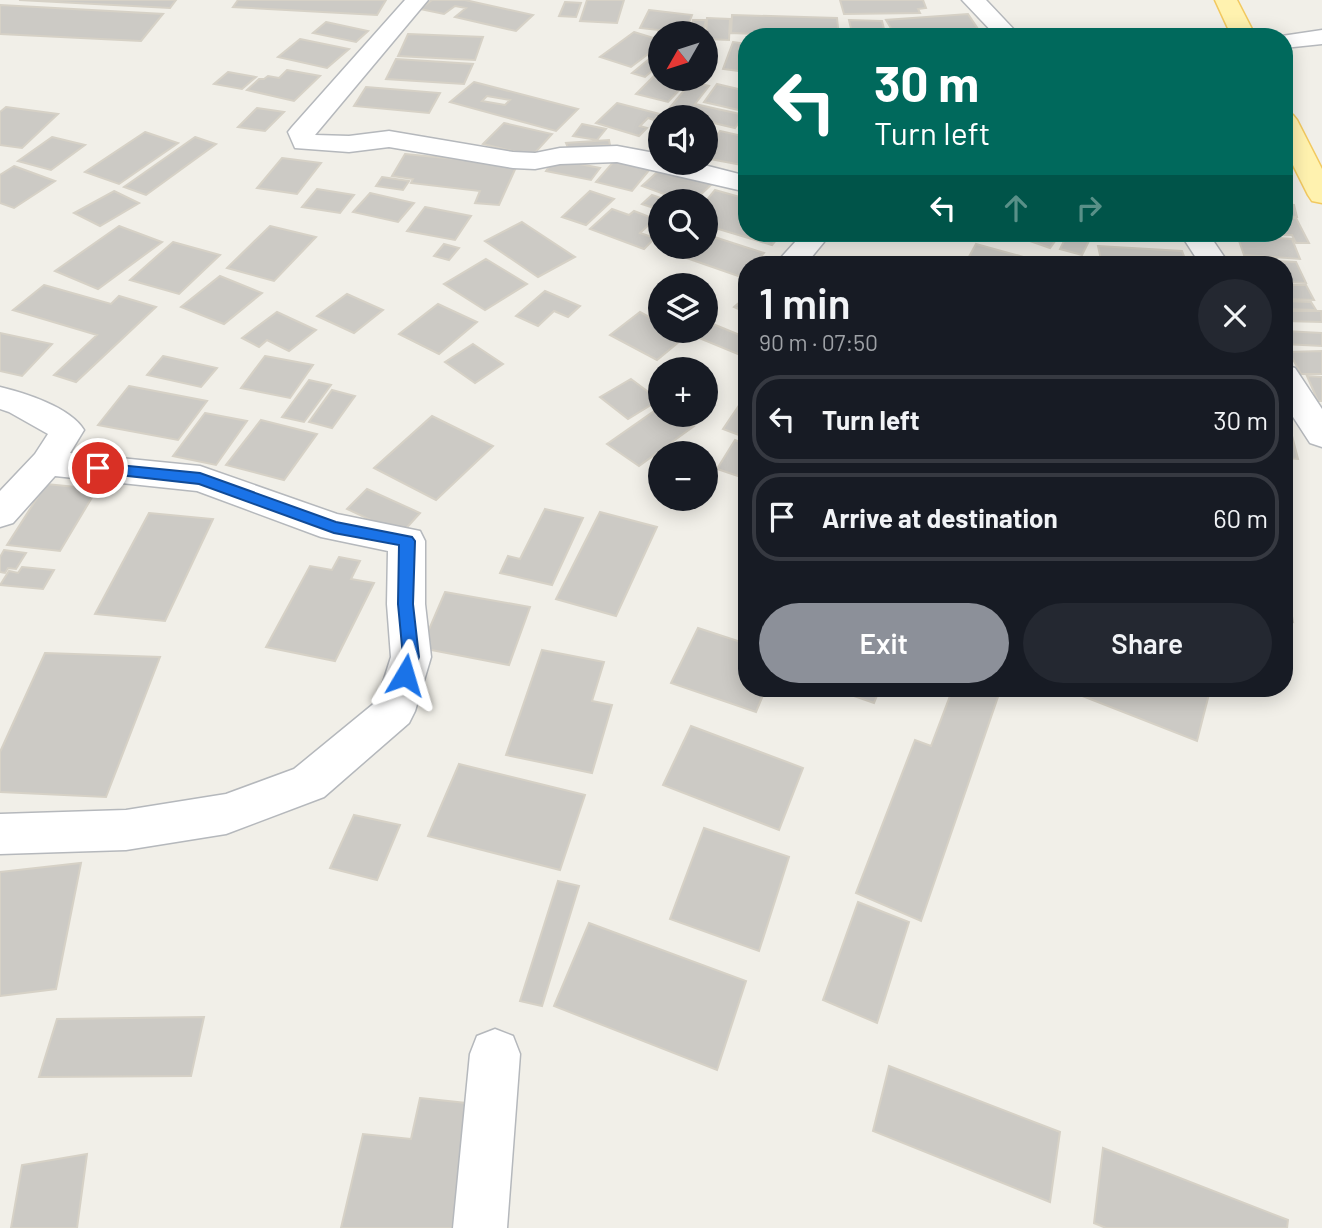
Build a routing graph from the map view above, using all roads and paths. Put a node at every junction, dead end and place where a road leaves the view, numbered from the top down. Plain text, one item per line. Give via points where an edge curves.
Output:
1 (417, 0) edge
2 (973, 0) edge
3 (1226, 0) edge
4 (1001, 28) edge
5 (1240, 28) edge
6 (1322, 37) edge
7 (1293, 40) edge
8 (1293, 138) edge
9 (648, 159) edge
10 (712, 175) edge
11 (738, 182) edge
12 (1322, 195) edge
13 (810, 242) edge
14 (797, 256) edge
15 (1293, 390) edge
16 (0, 398) edge
17 (1322, 435) edge
18 (47, 463) junction
19 (0, 514) edge
20 (0, 834) edge
21 (495, 1054) dead end
22 (480, 1228) edge

1 - 9 street via 301,132 304,142 349,144 389,139 513,160 617,153
2 - 4 street
3 - 5 main road
6 - 7 street
8 - 12 main road
10 - 11 street
13 - 14 street
15 - 17 street
16 - 18 street via 20,403 67,430
18 - 19 street
18 - 20 street via 200,479 334,527 407,541 405,604 411,657 394,711 309,783 226,814 126,830
21 - 22 street

